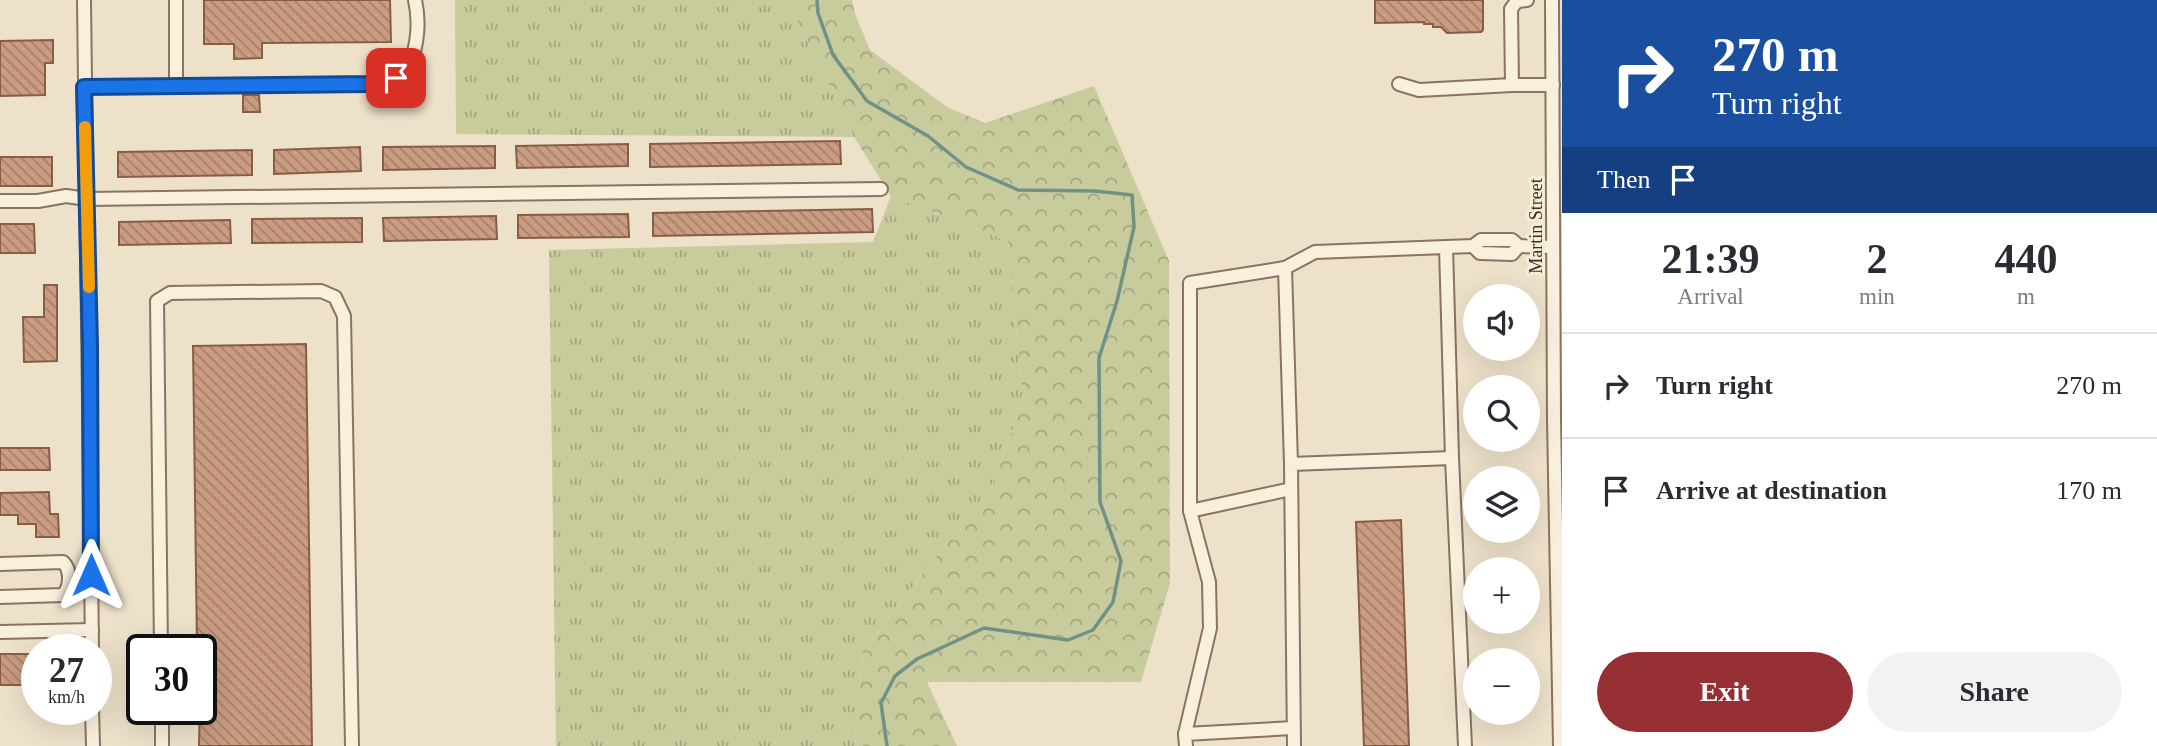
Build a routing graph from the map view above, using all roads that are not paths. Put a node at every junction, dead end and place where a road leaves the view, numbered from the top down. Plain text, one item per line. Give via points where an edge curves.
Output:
1 (84, 0) edge
2 (176, 0) edge
3 (415, 0) edge
4 (1527, 0) edge
5 (1552, 0) edge
6 (1399, 84) dead end
7 (1512, 85) junction
8 (1553, 85) junction
9 (176, 86) junction
10 (84, 87) junction
11 (881, 189) dead end
12 (87, 200) junction
13 (0, 201) edge
14 (1446, 247) junction
15 (1553, 247) junction
16 (1285, 268) junction
17 (1452, 458) junction
18 (1291, 464) junction
19 (1559, 487) edge
20 (1291, 489) junction
21 (1190, 511) junction
22 (0, 564) edge
23 (70, 575) junction
24 (91, 575) junction
25 (0, 597) edge
26 (1560, 629) edge
27 (92, 630) junction
28 (0, 632) edge
29 (92, 634) edge
30 (161, 634) edge
31 (1560, 709) edge
32 (92, 725) edge
33 (162, 725) edge
34 (1293, 728) junction
35 (1186, 740) edge
36 (93, 746) edge
37 (162, 746) edge
38 (352, 746) edge
39 (1294, 746) edge
40 (1465, 746) edge
41 (1560, 746) edge

1 - 10 street
2 - 9 street
3 - 9 street via 416,43 396,78 370,84
4 - 7 street via 1517,1 1511,9
5 - 8 street, Martin Street
6 - 7 street via 1419,90
7 - 8 street
8 - 15 street, Martin Street
9 - 10 street
10 - 12 street
11 - 12 street
12 - 13 street via 66,196
12 - 24 street
14 - 15 street via 1512,240 1519,246
14 - 16 street via 1315,252
14 - 17 street
15 - 19 street, Martin Street
16 - 18 street
16 - 21 street via 1190,283
17 - 18 street
17 - 40 street
18 - 20 street
19 - 26 street, Martin Street
20 - 21 street
20 - 34 street
21 - 35 street via 1209,582 1210,628
22 - 23 street via 62,562
23 - 24 street
23 - 25 street via 62,595
24 - 27 street
26 - 31 street, Martin Street
27 - 28 street
27 - 29 street
30 - 38 street via 157,302 170,292 321,290 335,297 344,316
31 - 41 street, Martin Street
32 - 36 street
33 - 37 street
34 - 35 street
34 - 39 street

